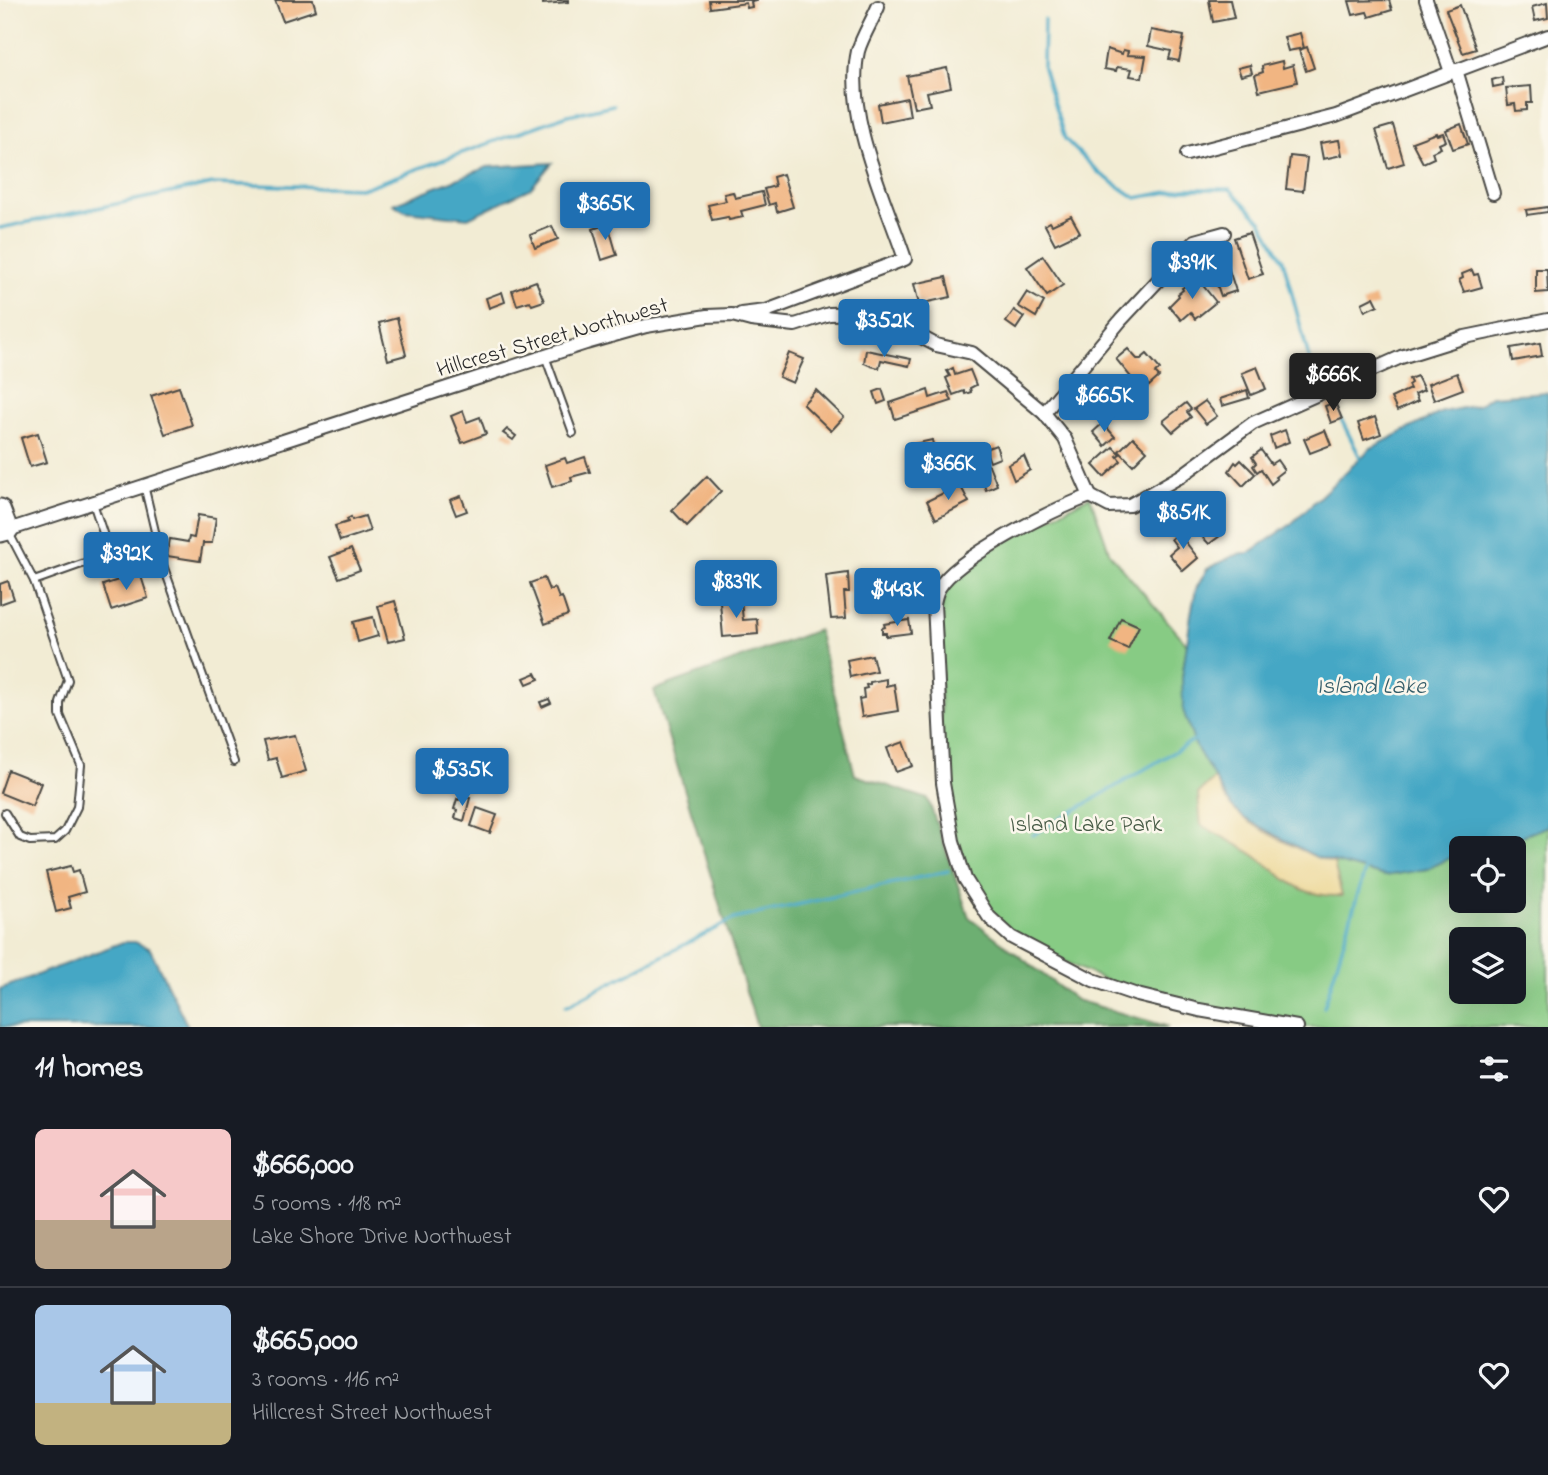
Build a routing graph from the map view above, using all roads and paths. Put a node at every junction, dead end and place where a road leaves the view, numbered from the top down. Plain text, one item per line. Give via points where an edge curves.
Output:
1 (1426, 0) edge
2 (878, 7) dead end
3 (1548, 36) edge
4 (1453, 71) junction
5 (1187, 155) dead end
6 (1493, 193) dead end
7 (1224, 233) dead end
8 (732, 315) junction
9 (1548, 320) edge
10 (545, 356) junction
11 (1044, 413) junction
12 (573, 433) dead end
13 (144, 485) junction
14 (1090, 496) junction
15 (93, 502) junction
16 (0, 509) edge
17 (4, 531) edge
18 (34, 581) junction
19 (234, 762) dead end
20 (5, 813) dead end
21 (1297, 1027) edge

1 - 4 street
2 - 8 street via 859,50 857,105 905,258 766,311
3 - 4 street
4 - 5 street via 1336,116
4 - 6 street
7 - 11 street via 1195,242 1121,320
8 - 10 street, Hillcrest Street Northwest via 646,326
8 - 11 street, Hillcrest Street Northwest via 795,325 829,314 857,313 936,345 972,353
9 - 14 street via 1401,357 1253,423 1181,476 1130,505 1109,506
10 - 12 lane
10 - 13 street, Hillcrest Street Northwest
11 - 14 street, Hillcrest Street Northwest via 1065,439
13 - 15 street, Hillcrest Street Northwest
13 - 19 lane via 163,565
14 - 21 street via 1028,524 968,561 937,591 943,783 965,879 989,917 1011,937 1093,980 1199,1010
15 - 17 street, Hillcrest Street Northwest
15 - 18 lane via 110,554
16 - 17 main road
17 - 18 lane
18 - 20 lane via 68,680 60,715 81,765 80,787 77,807 55,840 20,837

